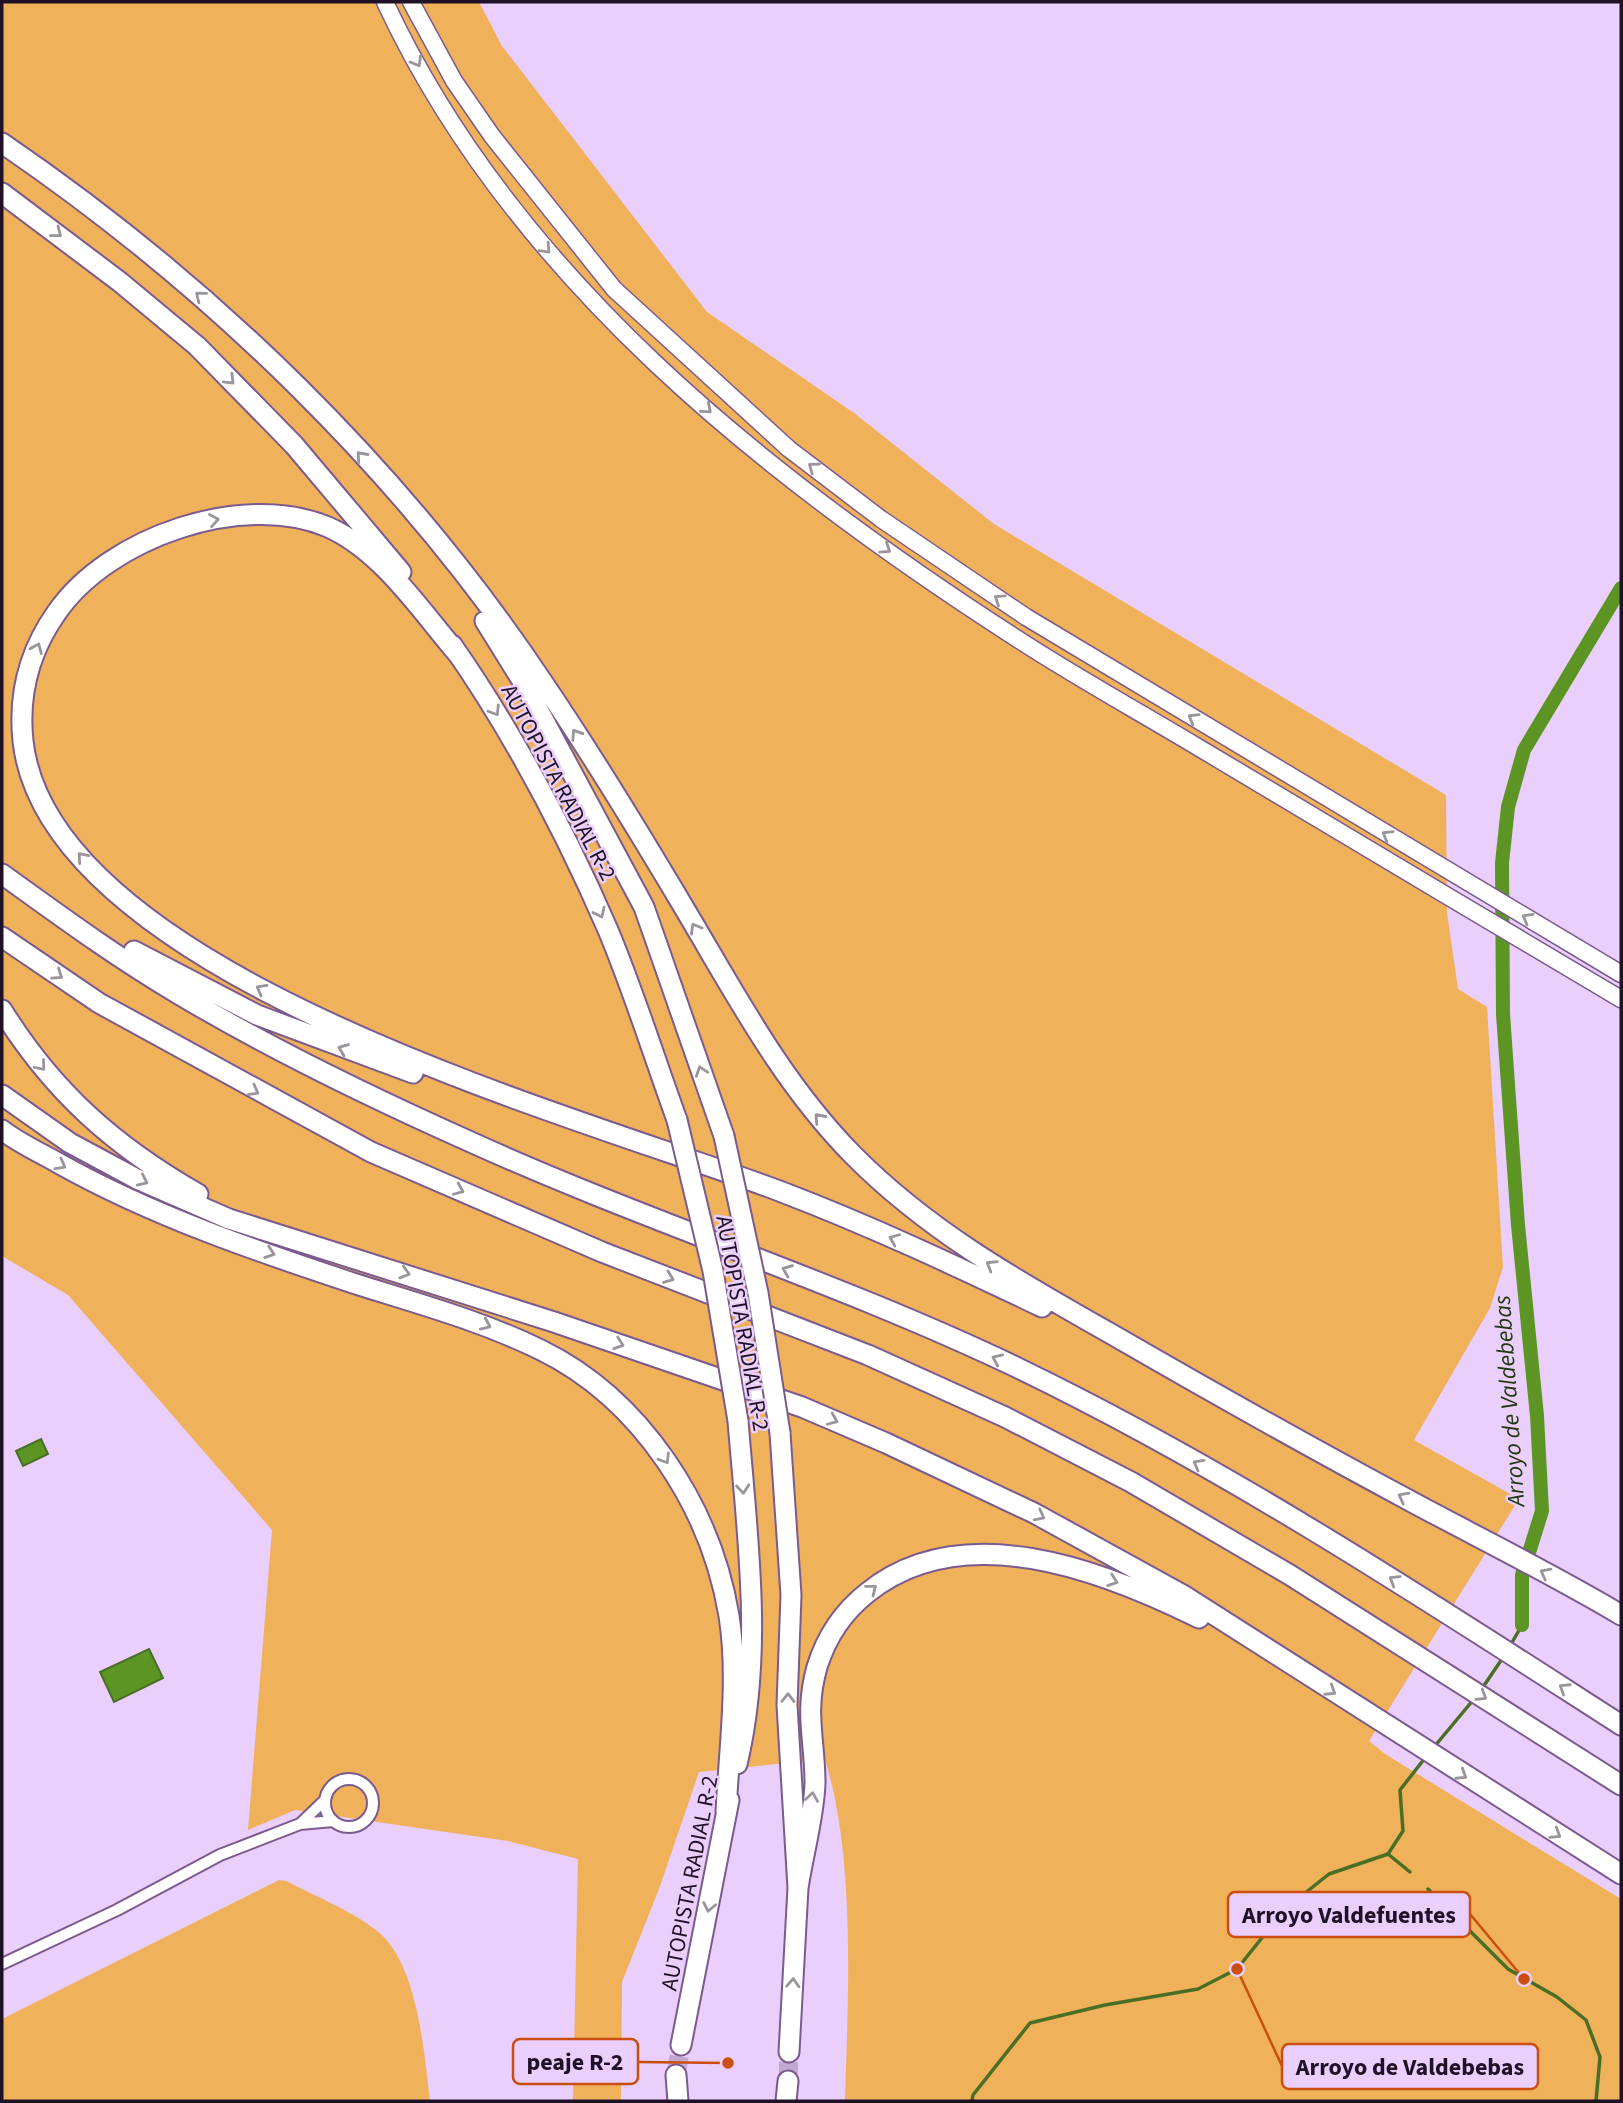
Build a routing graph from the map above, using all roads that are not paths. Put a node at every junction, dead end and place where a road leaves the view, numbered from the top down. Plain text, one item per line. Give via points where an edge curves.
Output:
1 (385, 2) edge
2 (411, 2) edge
3 (2, 143) edge
4 (2, 193) edge
5 (407, 506) junction
6 (458, 654) junction
7 (2, 872) edge
8 (2, 937) edge
9 (1621, 974) edge
10 (1621, 999) edge
11 (2, 1010) edge
12 (2, 1095) edge
13 (2, 1130) edge
14 (642, 1143) junction
15 (340, 1254) junction
16 (1241, 1409) junction
17 (1621, 1615) edge
18 (1278, 1657) junction
19 (1621, 1725) edge
20 (1621, 1784) edge
21 (325, 1800) junction
22 (726, 1812) junction
23 (333, 1821) junction
24 (300, 1824) junction
25 (1621, 1874) edge
26 (798, 1888) junction
27 (2, 1964) edge
28 (681, 2045) tunnel mouth
29 (789, 2052) tunnel mouth
30 (676, 2075) tunnel mouth
31 (678, 2101) edge

1 -> 10 street via 435,93 538,240 698,402 776,469 1016,639
9 -> 2 street via 1026,617 881,519 789,449 614,289 492,136 454,82
5 -> 3 highway via 318,407 219,312 67,187
4 -> 6 highway via 197,346 294,445 379,544
16 -> 5 highway via 968,1251 894,1195 850,1152 808,1105 767,1048 544,683 475,588
26 -> 5 highway, AUTOPISTA RADIAL R-2, bridge via 787,1705 791,1595 780,1433 758,1293 723,1136 644,907 526,687
14 -> 6 highway via 372,1044 212,961 131,904 84,860 54,822 25,756 25,680 41,638 59,609 91,576 134,548 204,521 270,514 331,528 381,566
6 -> 22 highway, AUTOPISTA RADIAL R-2, bridge via 555,816 608,932 677,1120 713,1271 738,1421 752,1595 748,1721
14 -> 7 highway via 481,1096 257,1015 102,933
19 -> 7 highway via 1452,1616 1125,1422 880,1307 476,1144 281,1052 98,943
8 -> 20 highway via 99,1003 371,1153 602,1252 868,1355 1005,1417 1131,1482 1290,1575
11 -> 15 highway via 20,1041 60,1088 122,1147 206,1198
12 -> 15 highway via 70,1143 137,1179 229,1219
13 -> 22 highway via 128,1199 223,1237 473,1320 544,1351 601,1389 656,1445 707,1536 729,1615 732,1666
16 -> 14 highway via 892,1237 785,1193
15 -> 18 highway via 696,1370 886,1443 1113,1555
17 -> 16 highway
18 -> 25 highway
26 -> 18 highway via 815,1783 809,1716 821,1658 849,1609 884,1580 912,1565 940,1557 979,1555 1063,1566 1122,1584
21 - 23 street
21 - 23 street via 330,1788 341,1780 354,1779 370,1791 373,1804 364,1822 345,1827
21 - 24 street
22 -> 28 highway, AUTOPISTA RADIAL R-2
23 - 24 street
24 - 27 street via 220,1855
29 -> 26 highway, AUTOPISTA RADIAL R-2
30 - 31 highway

